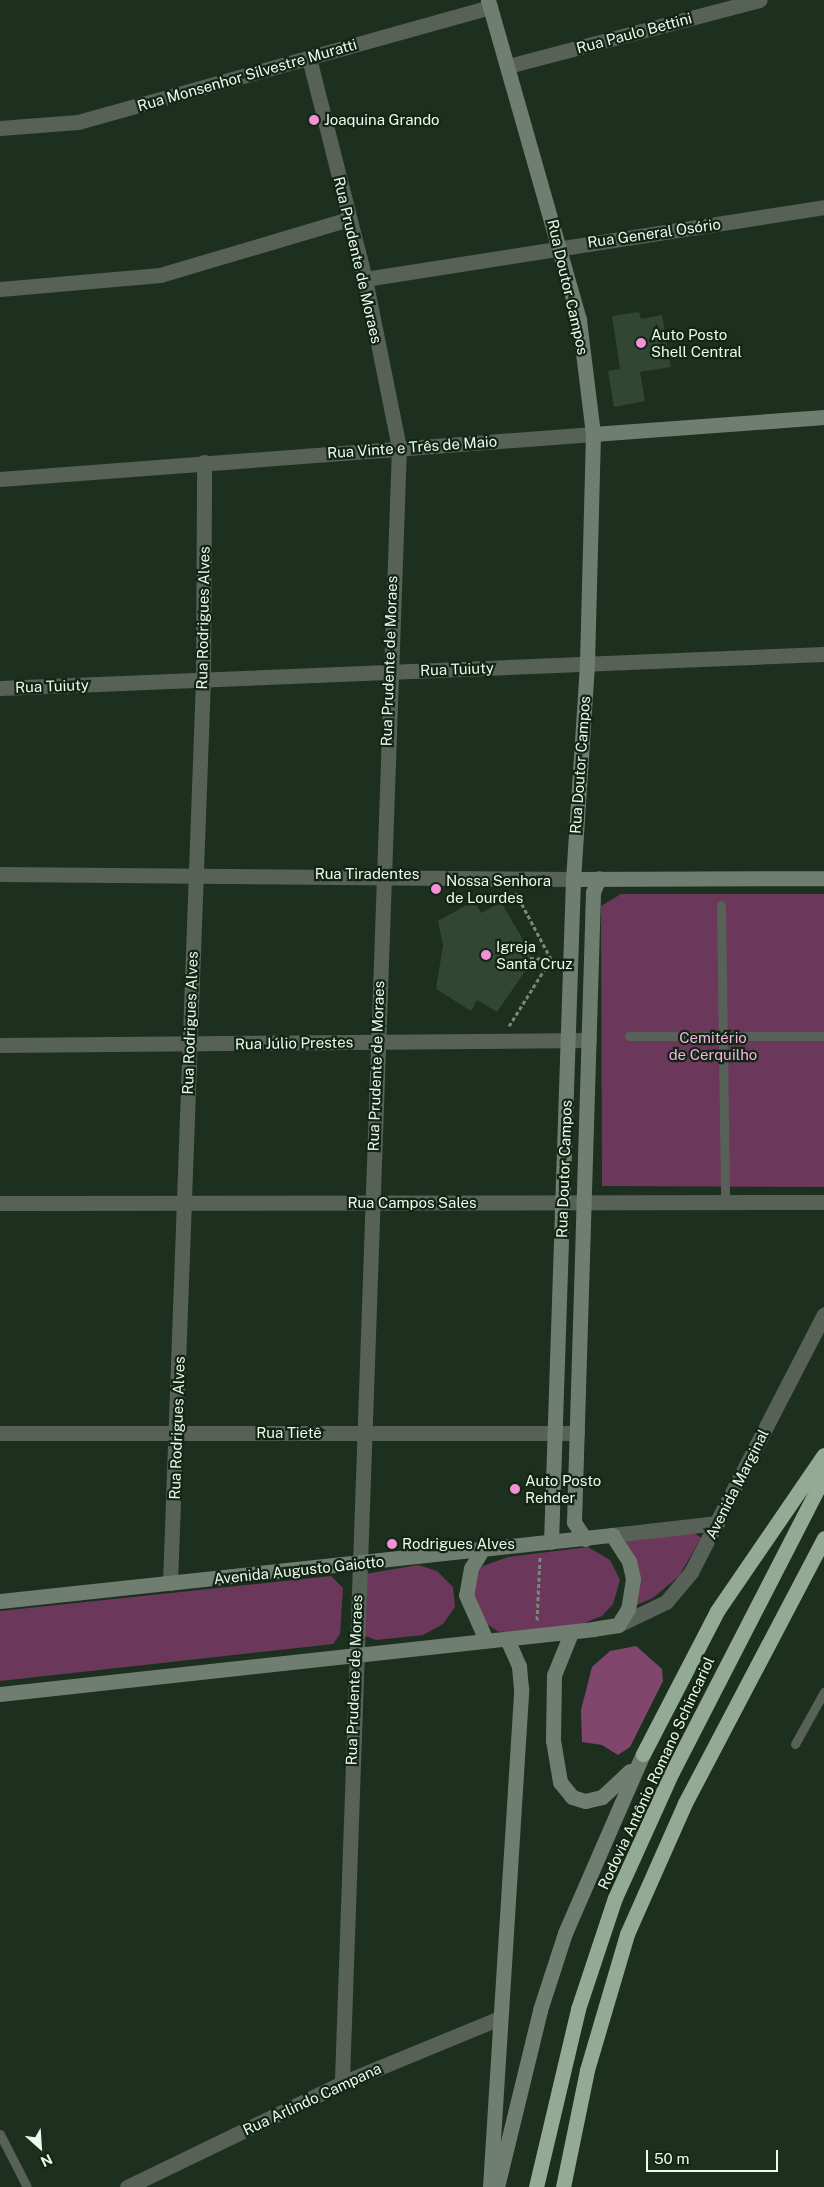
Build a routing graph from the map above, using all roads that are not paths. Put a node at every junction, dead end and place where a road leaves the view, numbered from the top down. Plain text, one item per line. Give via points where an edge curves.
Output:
1 (760, 0) edge
2 (489, 3) edge
3 (309, 58) junction
4 (508, 66) junction
5 (0, 128) edge
6 (824, 208) edge
7 (349, 219) junction
8 (560, 247) junction
9 (365, 279) junction
10 (0, 289) edge
11 (824, 417) edge
12 (593, 434) junction
13 (398, 447) junction
14 (204, 462) junction
15 (0, 478) edge
16 (824, 654) edge
17 (587, 664) junction
18 (388, 672) junction
19 (203, 680) junction
20 (0, 688) edge
21 (0, 874) edge
22 (195, 874) junction
23 (381, 874) junction
24 (573, 878) junction
25 (599, 878) junction
26 (824, 878) edge
27 (721, 906) dead end
28 (629, 1036) dead end
29 (722, 1036) junction
30 (824, 1036) edge
31 (568, 1040) junction
32 (589, 1040) junction
33 (377, 1042) junction
34 (189, 1044) junction
35 (0, 1045) edge
36 (725, 1202) junction
37 (824, 1202) edge
38 (185, 1203) junction
39 (371, 1203) junction
40 (563, 1203) junction
41 (584, 1203) junction
42 (0, 1204) edge
43 (824, 1314) edge
44 (0, 1433) edge
45 (364, 1433) junction
46 (555, 1433) junction
47 (577, 1433) junction
48 (178, 1434) junction
49 (824, 1455) edge
50 (824, 1476) edge
51 (717, 1523) junction
52 (612, 1536) junction
53 (824, 1538) edge
54 (585, 1539) junction
55 (546, 1543) junction
56 (482, 1550) junction
57 (357, 1564) junction
58 (170, 1584) junction
59 (0, 1601) edge
60 (618, 1624) junction
61 (571, 1633) junction
62 (507, 1639) junction
63 (486, 1640) junction
64 (355, 1654) junction
65 (824, 1692) edge
66 (0, 1694) edge
67 (795, 1744) dead end
68 (643, 1754) junction
69 (500, 2018) junction
70 (342, 2083) junction
71 (0, 2134) edge
72 (27, 2187) edge
73 (127, 2187) edge
74 (490, 2187) edge
75 (497, 2187) edge
76 (536, 2187) edge
77 (563, 2187) edge

1 - 4 street, Rua Paulo Bettini
2 - 3 street, Rua Monsenhor Silvestre Muratti
2 - 4 street, Rua Doutor Campos
3 - 5 street, Rua Monsenhor Silvestre Muratti via 78,122
3 - 7 street, Rua Prudente de Moraes
4 - 8 street, Rua Doutor Campos
6 - 8 street, Rua General Osório
7 - 9 street, Rua Prudente de Moraes
7 - 10 street via 160,275
8 - 9 street, Rua General Osório
8 - 12 street, Rua Doutor Campos via 578,320
9 - 13 street, Rua Prudente de Moraes
11 - 12 street, Rua Vinte e Três de Maio
12 - 13 street, Rua Vinte e Três de Maio
12 - 17 street, Rua Doutor Campos
13 - 14 street, Rua Vinte e Três de Maio
13 - 18 street, Rua Prudente de Moraes
14 - 15 street, Rua Vinte e Três de Maio
14 - 19 street, Rua Rodrigues Alves
16 - 17 street, Rua Tuiuty
17 - 18 street, Rua Tuiuty
17 - 24 street, Rua Doutor Campos
18 - 19 street, Rua Tuiuty
18 - 23 street, Rua Prudente de Moraes
19 - 20 street, Rua Tuiuty
19 - 22 street, Rua Rodrigues Alves
21 - 22 street, Rua Tiradentes
22 - 23 street, Rua Tiradentes
22 - 34 street, Rua Rodrigues Alves
23 - 24 street, Rua Tiradentes
23 - 33 street, Rua Prudente de Moraes
24 - 25 street, Rua Tiradentes
24 - 31 street, Rua Doutor Campos
25 - 26 street, Rua Tiradentes
25 - 32 street, Rua Doutor Campos via 593,892
27 - 29 lane
28 - 29 lane
29 - 30 lane
29 - 36 lane
31 - 32 street, Rua Júlio Prestes
31 - 33 street, Rua Júlio Prestes
31 - 40 street, Rua Doutor Campos
32 - 41 street, Rua Doutor Campos
33 - 34 street, Rua Júlio Prestes
33 - 39 street, Rua Prudente de Moraes
34 - 35 street, Rua Júlio Prestes
34 - 38 street, Rua Rodrigues Alves
36 - 37 street, Rua Campos Sales
36 - 41 street, Rua Campos Sales
38 - 39 street, Rua Campos Sales
38 - 42 street, Rua Campos Sales
38 - 48 street, Rua Rodrigues Alves
39 - 40 street, Rua Campos Sales
39 - 45 street, Rua Prudente de Moraes
40 - 41 street, Rua Campos Sales
40 - 46 street, Rua Doutor Campos
41 - 47 street, Rua Doutor Campos
43 - 51 street, Avenida Marginal
44 - 48 street, Rua Tietê
45 - 46 street, Rua Tietê
45 - 48 street, Rua Tietê
45 - 57 street, Rua Prudente de Moraes
46 - 47 street, Rua Tietê
46 - 55 street, Rua Doutor Campos
47 - 54 street, Rua Doutor Campos via 574,1522
48 - 58 street, Rua Rodrigues Alves
49 - 68 highway via 718,1611
50 - 76 highway, Rodovia Antônio Romano Schincariol via 672,1772 615,1898 578,2009
51 - 52 street, Avenida Augusto Gaiotto
51 - 60 street, Avenida Marginal via 692,1572 666,1602
52 - 54 street, Avenida Augusto Gaiotto
52 - 60 street via 629,1561 633,1579 628,1609
53 - 77 highway via 685,1804 628,1934 588,2070
54 - 55 street, Avenida Augusto Gaiotto
55 - 56 street, Avenida Augusto Gaiotto
56 - 57 street, Avenida Augusto Gaiotto
56 - 63 street via 471,1568 466,1595
57 - 58 street, Avenida Augusto Gaiotto
57 - 64 street, Rua Prudente de Moraes
58 - 59 street, Avenida Augusto Gaiotto
60 - 61 street
61 - 62 street
61 - 68 street via 554,1675 553,1740 560,1782 572,1798 585,1801 602,1797
62 - 63 street
62 - 69 street via 519,1666 521,1689
63 - 64 street
64 - 66 street
64 - 70 street, Rua Prudente de Moraes
65 - 67 lane
68 - 75 street via 565,1933 540,2010
69 - 70 street, Rua Arlindo Campana
69 - 74 street
70 - 73 street, Rua Arlindo Campana
71 - 72 lane

